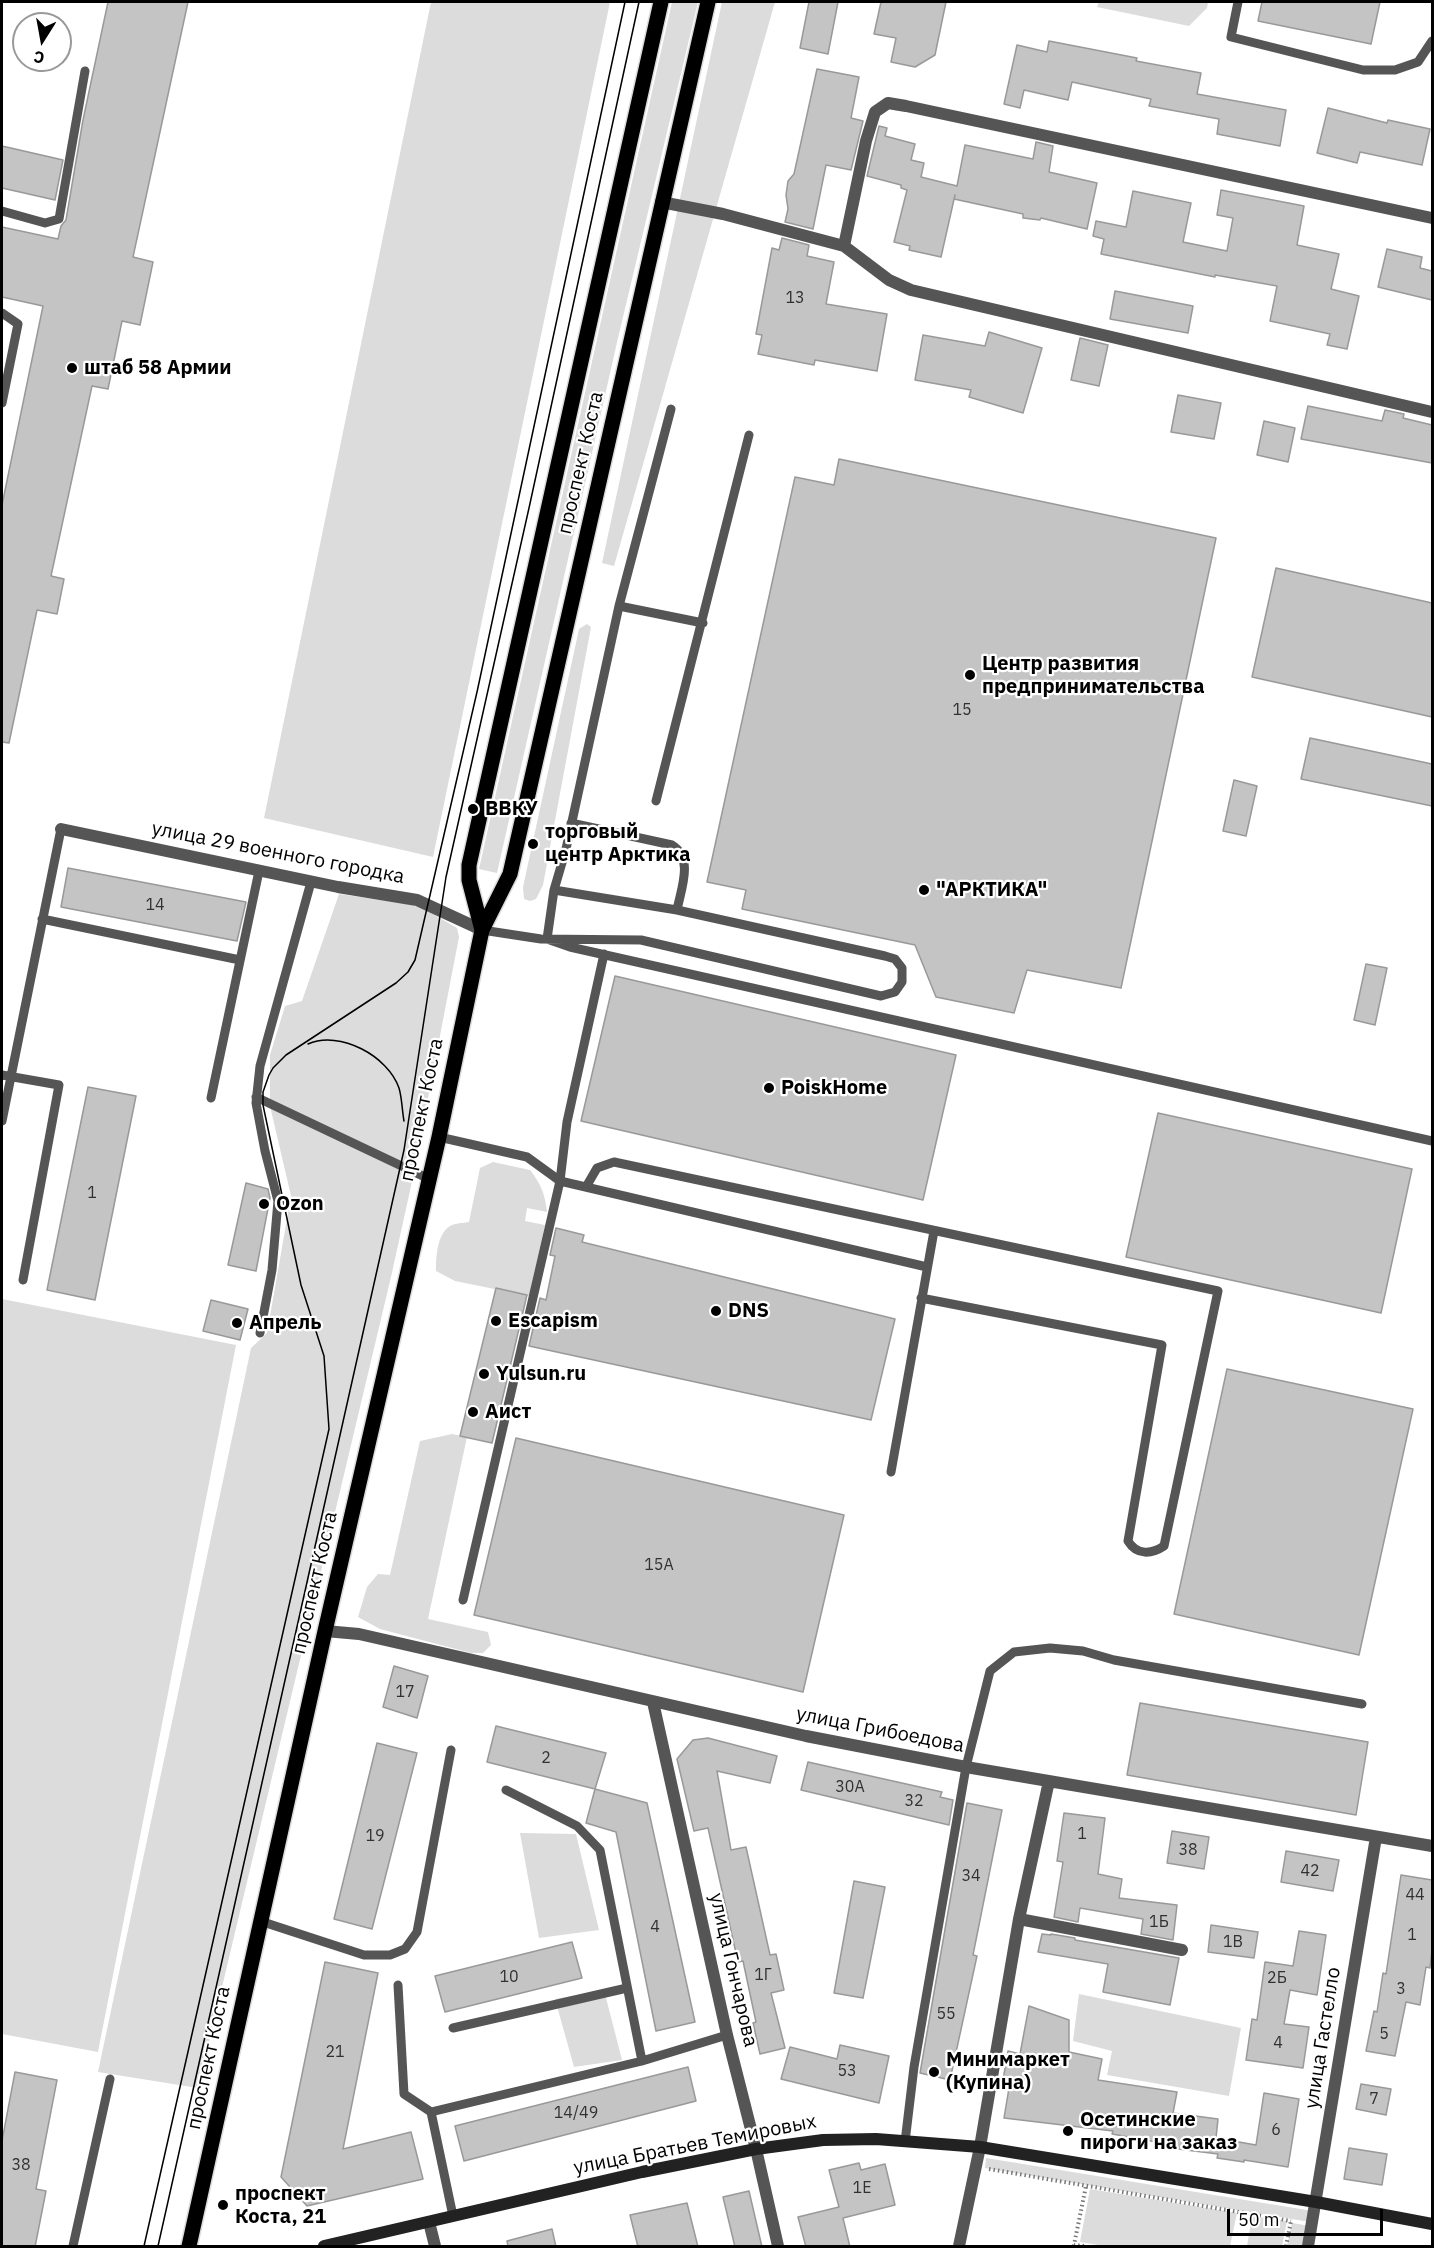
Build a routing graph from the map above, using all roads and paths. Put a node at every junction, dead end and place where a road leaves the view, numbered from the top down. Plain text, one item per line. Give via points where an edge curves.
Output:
1 (661, 2) edge
2 (708, 2) edge
3 (1238, 2) edge
4 (1432, 41) edge
5 (85, 71) dead end
6 (661, 202) junction
7 (2, 211) edge
8 (1432, 218) edge
9 (844, 246) junction
10 (2, 313) edge
11 (2, 403) edge
12 (671, 409) dead end
13 (1432, 412) edge
14 (749, 435) dead end
15 (619, 606) junction
16 (703, 623) junction
17 (656, 801) dead end
18 (572, 824) junction
19 (61, 829) joint
20 (259, 871) junction
21 (311, 882) junction
22 (554, 890) junction
23 (676, 910) junction
24 (42, 919) junction
25 (482, 930) junction
26 (547, 939) junction
27 (604, 954) junction
28 (240, 960) junction
29 (5, 1075) edge
30 (256, 1097) junction
31 (211, 1098) dead end
32 (2, 1121) edge
33 (439, 1137) junction
34 (1432, 1141) edge
35 (429, 1179) junction
36 (560, 1181) junction
37 (586, 1187) junction
38 (934, 1231) junction
39 (927, 1267) junction
40 (23, 1280) dead end
41 (921, 1298) junction
42 (260, 1333) dead end
43 (891, 1472) dead end
44 (463, 1600) dead end
45 (325, 1632) junction
46 (653, 1702) junction
47 (1362, 1704) dead end
48 (451, 1750) dead end
49 (966, 1767) junction
50 (1049, 1781) junction
51 (506, 1790) dead end
52 (1376, 1837) junction
53 (1432, 1846) edge
54 (1019, 1919) junction
55 (260, 1921) junction
56 (1182, 1950) dead end
57 (398, 1985) dead end
58 (627, 1988) junction
59 (453, 2028) dead end
60 (727, 2035) junction
61 (642, 2061) junction
62 (110, 2079) dead end
63 (431, 2112) junction
64 (904, 2142) junction
65 (980, 2147) junction
66 (756, 2150) junction
67 (976, 2165) junction
68 (1086, 2186) junction
69 (1316, 2202) junction
70 (453, 2216) junction
71 (1291, 2221) dead end
72 (429, 2222) junction
73 (1432, 2224) edge
74 (332, 2245) edge
75 (73, 2247) edge
76 (189, 2247) edge
77 (435, 2247) edge
78 (778, 2247) edge
79 (959, 2247) edge
80 (1084, 2247) edge
81 (1308, 2247) edge

1 - 25 main road, проспект Коста via 469,865
2 - 6 main road, проспект Коста
3 - 4 lane via 1230,37 1363,70 1395,70 1418,62
5 - 7 lane via 59,219 45,223
6 - 9 street
6 - 25 main road, проспект Коста via 510,874
8 - 9 street via 888,104 875,112 866,141
9 - 13 street via 911,290
10 - 11 lane via 18,324
12 - 15 lane
14 - 16 lane
15 - 16 lane
15 - 18 lane
16 - 17 lane
18 - 22 lane
18 - 23 lane via 680,849 684,866
19 - 20 street, улица 29 военного городка
19 - 24 lane
20 - 21 street, улица 29 военного городка
20 - 28 lane
21 - 25 street, улица 29 военного городка via 417,900
21 - 30 lane via 260,1066
22 - 23 lane
22 - 26 lane
23 - 26 lane via 895,959 902,968 902,982 895,992 881,996 641,940
24 - 28 lane
24 - 29 lane
25 - 26 lane
25 - 33 main road, проспект Коста
26 - 27 lane
27 - 34 lane
27 - 36 lane via 567,1122
28 - 31 lane
29 - 32 lane
29 - 40 lane via 59,1085
30 - 35 lane
30 - 42 lane via 264,1151 278,1201 272,1270
33 - 35 main road, проспект Коста
33 - 36 lane via 527,1156
35 - 45 main road, проспект Коста
36 - 37 lane
36 - 44 lane
37 - 38 lane via 597,1168 614,1162
37 - 39 lane
38 - 39 lane
38 - 41 lane via 1218,1291 1164,1546 1155,1553 1141,1552 1128,1541 1162,1345
39 - 41 lane
41 - 43 lane
45 - 46 street, улица Грибоедова via 359,1634
45 - 55 main road, проспект Коста
46 - 49 street, улица Грибоедова
46 - 60 street, улица Гончарова
47 - 49 lane via 1114,1660 1083,1651 1050,1648 1014,1652 990,1671
48 - 55 lane via 417,1932 405,1949 390,1955 364,1956
49 - 50 street, улица Грибоедова
49 - 64 lane
50 - 52 street, улица Грибоедова
50 - 54 street
51 - 58 lane via 577,1826 600,1850
52 - 53 street, улица Грибоедова
52 - 69 street, улица Гастелло
54 - 56 street
54 - 65 street
55 - 76 main road, проспект Коста
57 - 63 lane via 404,2094
58 - 59 lane
58 - 61 lane
60 - 61 lane
60 - 66 street, улица Гончарова
61 - 63 lane
62 - 75 lane
63 - 70 lane
64 - 65 street, улица Братьев Темировых
64 - 66 street, улица Братьев Темировых via 823,2140
65 - 67 street
65 - 69 street, улица Братьев Темировых
66 - 70 street, улица Братьев Темировых
66 - 78 street, улица Гончарова
67 - 68 path
67 - 79 street
68 - 71 path
68 - 80 path via 1074,2245
69 - 73 street, улица Братьев Темировых
69 - 81 street, улица Гастелло
70 - 72 street, улица Братьев Темировых
72 - 74 street, улица Братьев Темировых
72 - 77 street

